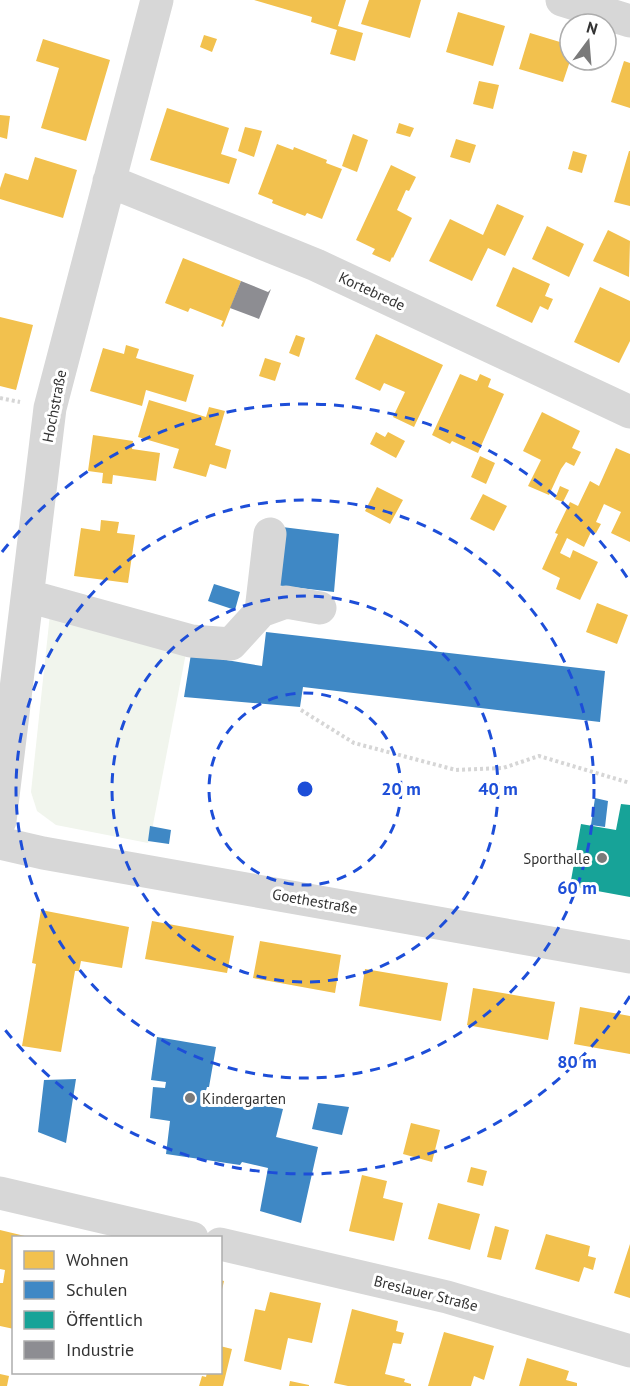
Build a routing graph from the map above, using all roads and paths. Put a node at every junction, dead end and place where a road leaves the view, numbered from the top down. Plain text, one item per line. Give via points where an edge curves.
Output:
1 (157, 0) edge
2 (562, 0) edge
3 (630, 21) edge
4 (110, 182) junction
5 (630, 412) edge
6 (270, 534) dead end
7 (28, 596) junction
8 (320, 608) dead end
9 (261, 611) junction
10 (301, 710) dead end
11 (630, 783) edge
12 (0, 821) edge
13 (0, 843) edge
14 (630, 957) edge
15 (0, 1193) edge
16 (183, 1236) edge
17 (222, 1244) edge
18 (630, 1351) edge

1 - 4 street, Hochstraße
2 - 3 street
4 - 5 street, Kortebrede via 316,265
4 - 7 street, Hochstraße via 50,408
6 - 9 street
7 - 9 street via 191,641 231,644
7 - 12 street, Hochstraße
8 - 9 street via 286,602
10 - 11 path via 354,743 456,770 503,768 539,756
13 - 14 street, Goethestraße
15 - 16 street
17 - 18 street, Breslauer Straße via 447,1297

